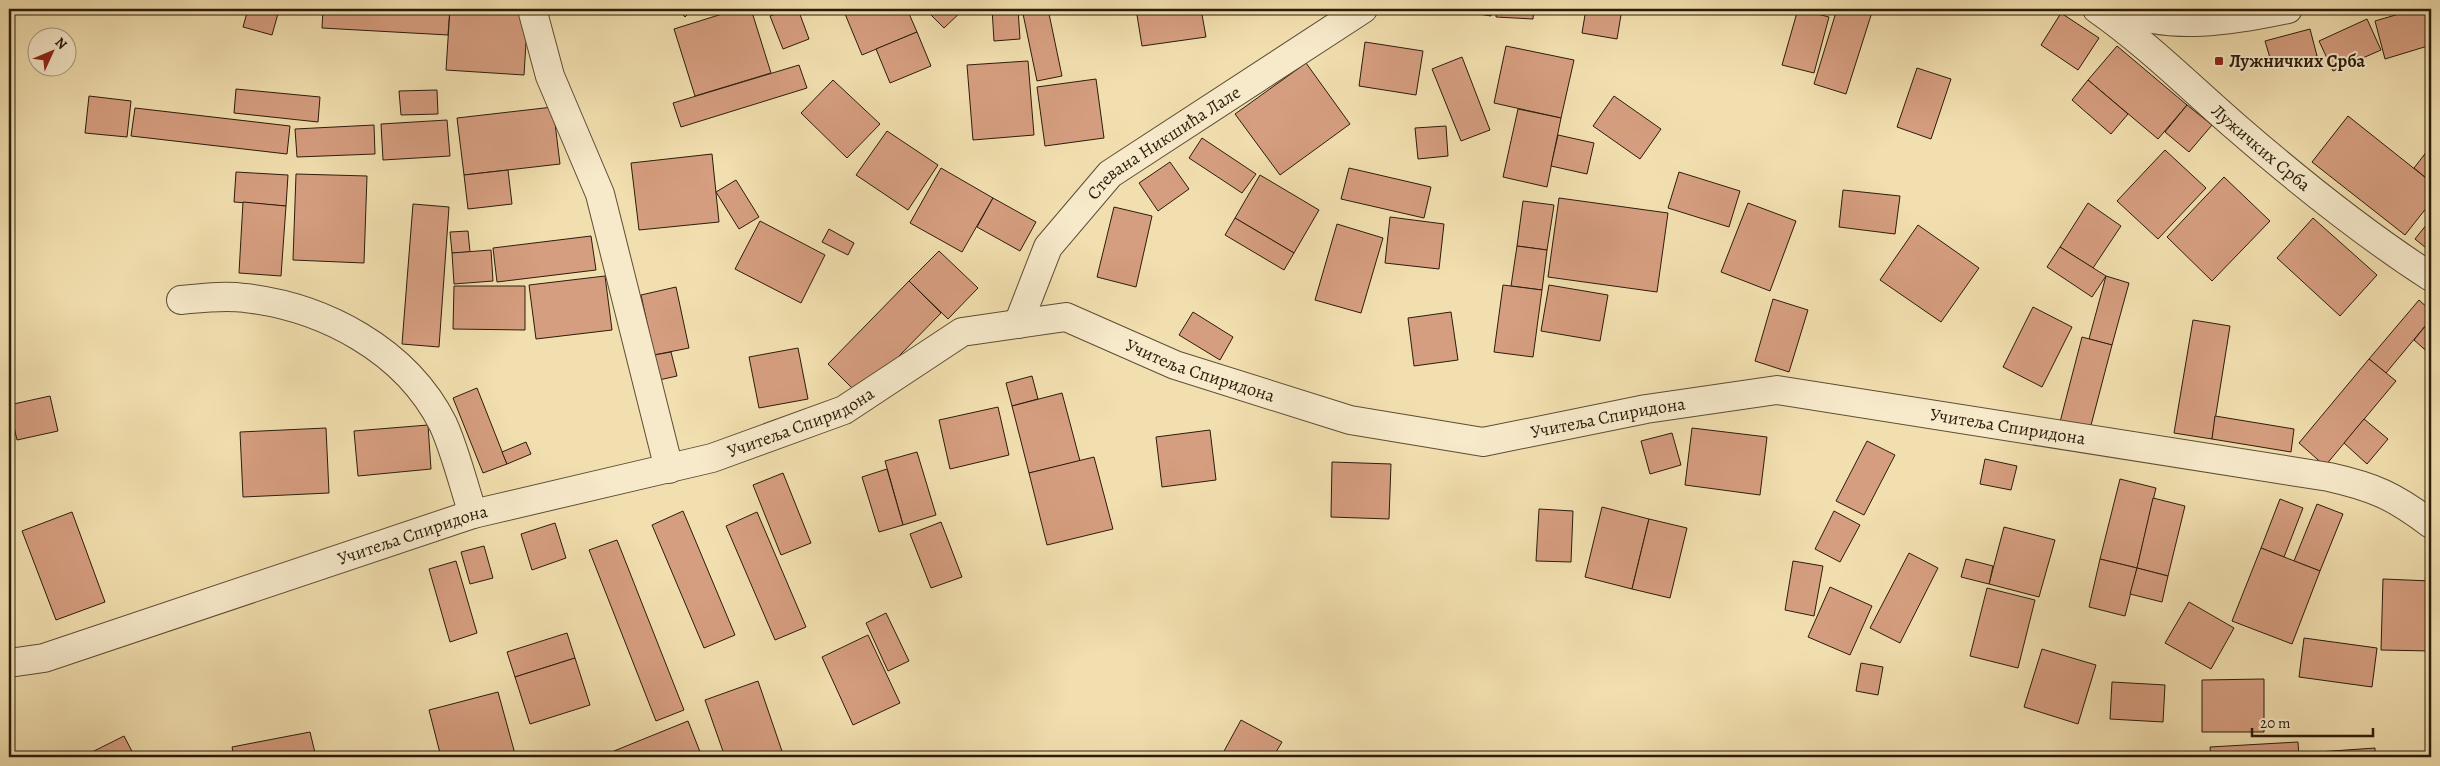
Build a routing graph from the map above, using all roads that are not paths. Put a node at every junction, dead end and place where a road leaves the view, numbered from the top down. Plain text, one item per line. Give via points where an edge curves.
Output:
1 (532, 9) edge
2 (1363, 9) edge
3 (2097, 9) edge
4 (2116, 9) edge
5 (2288, 9) edge
6 (2431, 277) edge
7 (181, 300) dead end
8 (1018, 324) junction
9 (669, 470) junction
10 (473, 514) junction
11 (2431, 524) edge
12 (9, 663) edge

1 - 9 street via 550,76 600,194
2 - 8 street, Стевана Никшића Лале via 1110,174 1048,246
3 - 6 street, Лужичких Срба via 2129,32 2236,127 2342,213
4 - 5 street via 2166,22 2217,21
7 - 10 street via 212,297 275,302 312,313 375,346 424,394 443,425
8 - 9 street, Учитеља Спиридона via 962,332 844,410 712,458
8 - 11 street, Учитеља Спиридона via 1066,317 1175,365 1340,417 1483,442 1646,410 1777,390 2329,477 2392,496
9 - 10 street, Учитеља Спиридона
10 - 12 street, Учитеља Спиридона via 44,658

